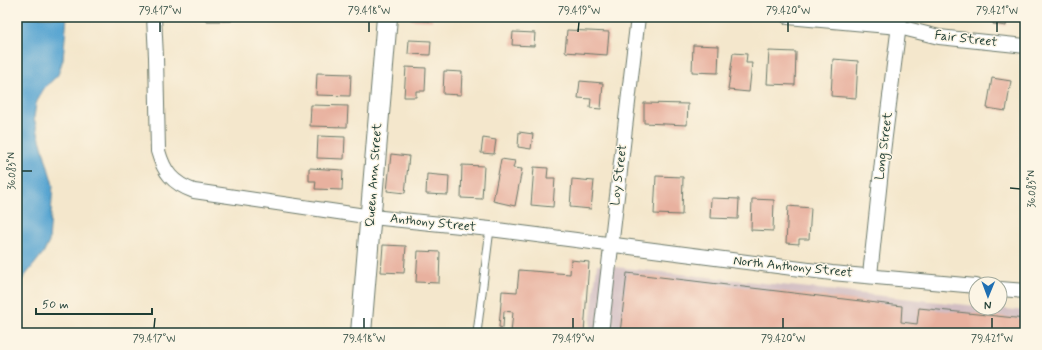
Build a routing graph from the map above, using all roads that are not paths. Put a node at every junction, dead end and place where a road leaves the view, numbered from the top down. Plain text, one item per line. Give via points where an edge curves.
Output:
1 (154, 17) edge
2 (387, 17) edge
3 (638, 17) edge
4 (788, 17) edge
5 (899, 22) edge
6 (1025, 46) edge
7 (372, 217) junction
8 (490, 229) junction
9 (611, 245) junction
10 (870, 276) junction
11 (968, 285) edge
12 (1008, 290) edge
13 (1025, 291) edge
14 (361, 333) edge
15 (477, 333) edge
16 (601, 333) edge

1 - 7 street, Anthony Street via 158,151 162,166 172,178 185,188 201,192
2 - 7 street, Queen Ann Street
3 - 9 street, Loy Street
4 - 5 street, Fair Street
5 - 6 street, Fair Street via 939,37
5 - 10 street, Long Street
7 - 8 street, Anthony Street
7 - 14 street, Queen Ann Street
8 - 9 street, Anthony Street
8 - 15 lane
9 - 10 street, North Anthony Street
9 - 16 street, Loy Street
10 - 11 street, North Anthony Street
12 - 13 street

